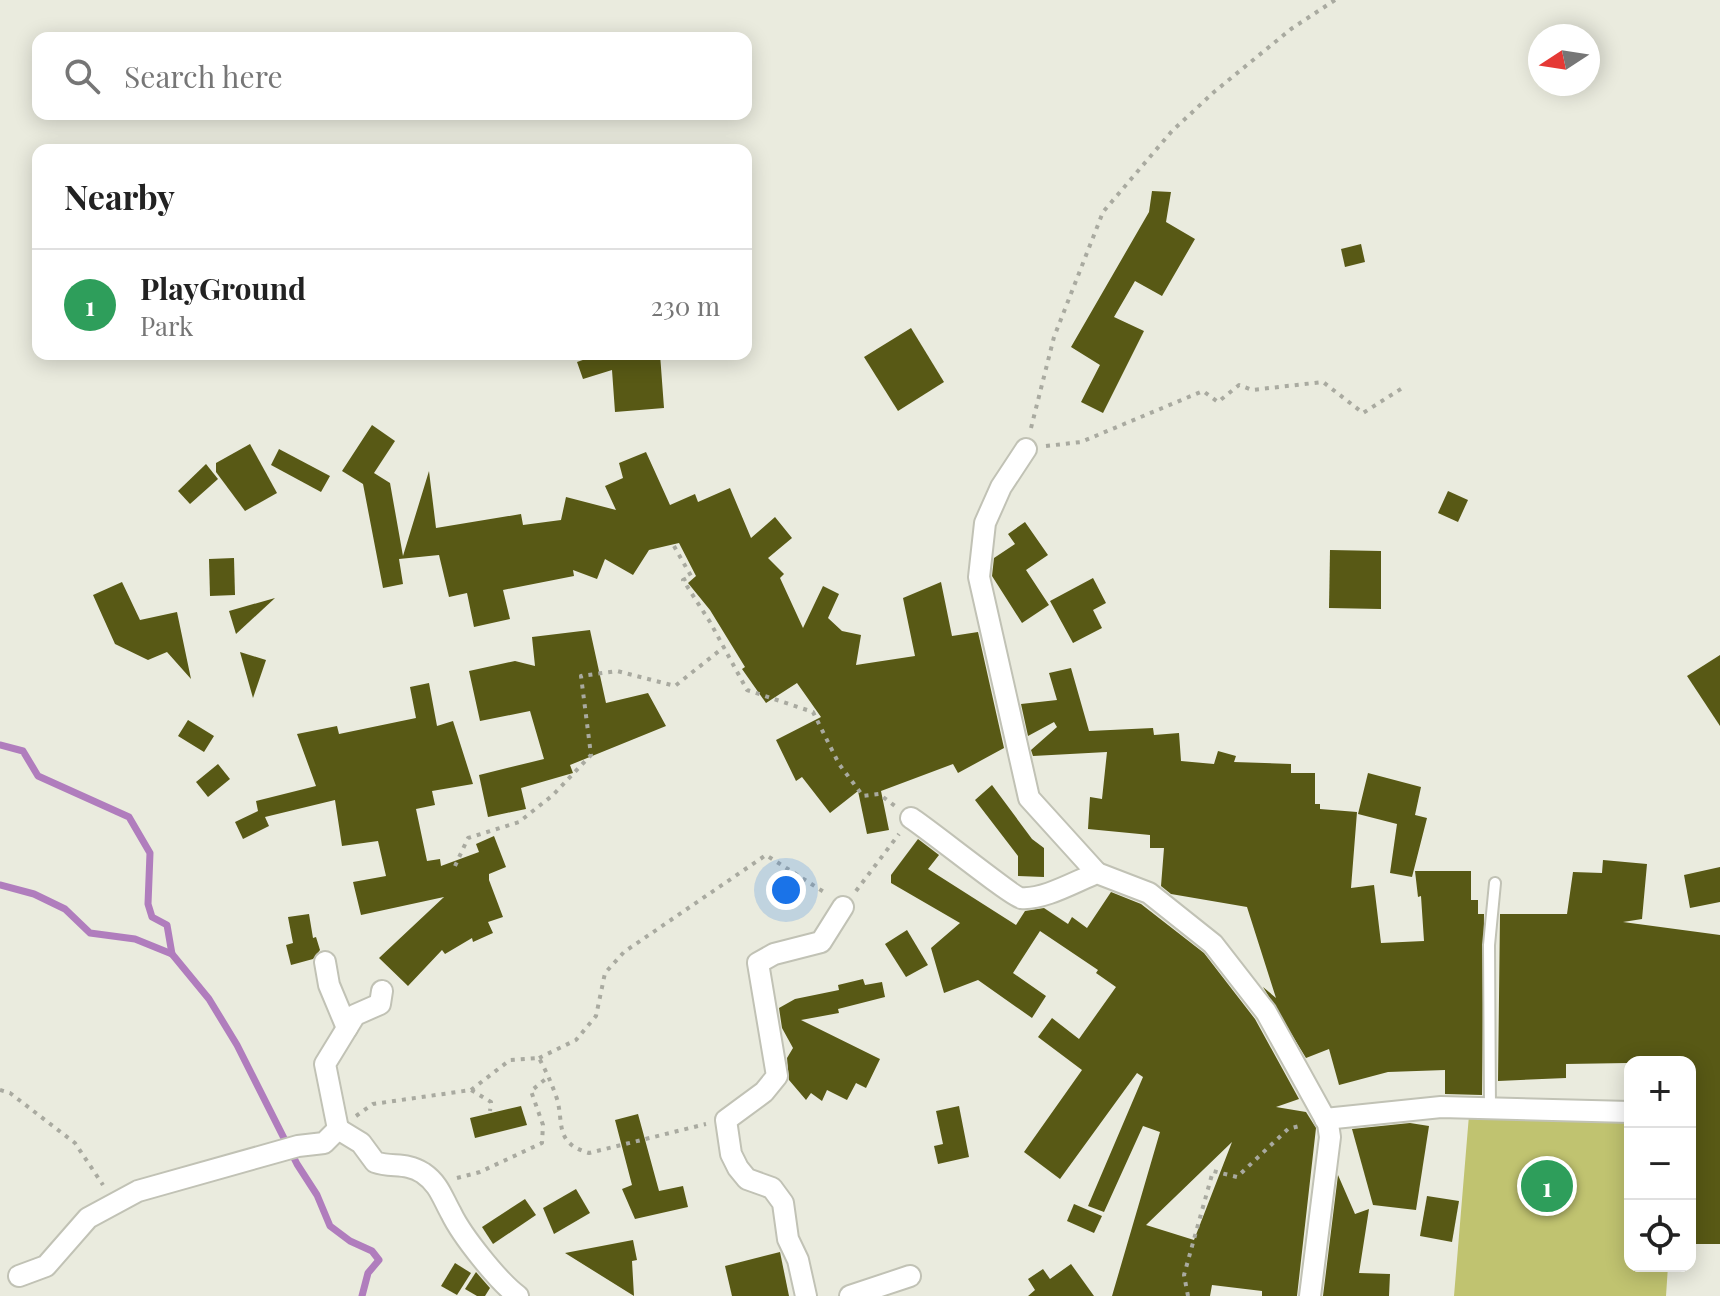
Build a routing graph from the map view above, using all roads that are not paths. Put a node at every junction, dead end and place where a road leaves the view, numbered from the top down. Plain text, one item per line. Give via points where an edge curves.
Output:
1 (1026, 449) road end
2 (911, 818) road end
3 (1097, 873) junction
4 (1495, 883) dead end
5 (843, 907) road end
6 (325, 962) dead end
7 (382, 991) dead end
8 (347, 1028) junction
9 (1490, 1109) junction
10 (1624, 1112) edge
11 (1325, 1119) junction
12 (338, 1129) junction
13 (19, 1276) dead end
14 (910, 1276) dead end
15 (518, 1296) edge
16 (806, 1296) edge
17 (850, 1296) edge
18 (1310, 1296) edge

1 - 3 street via 985,523 979,577 1029,798
2 - 3 street via 1013,896 1030,898
3 - 11 street via 1166,903 1213,944 1266,1012
4 - 9 lane via 1489,945
5 - 16 street via 821,942 758,963 777,1076 726,1120 725,1128 742,1174 772,1188 783,1203
6 - 8 street
7 - 8 street via 380,1004 355,1015
8 - 12 street via 325,1064
9 - 10 street
9 - 11 street via 1441,1107
11 - 18 street via 1330,1137
12 - 13 street via 324,1143 150,1186 88,1218 46,1266
12 - 15 street via 361,1143 375,1162 405,1163 443,1191 452,1216 495,1276
14 - 17 street

